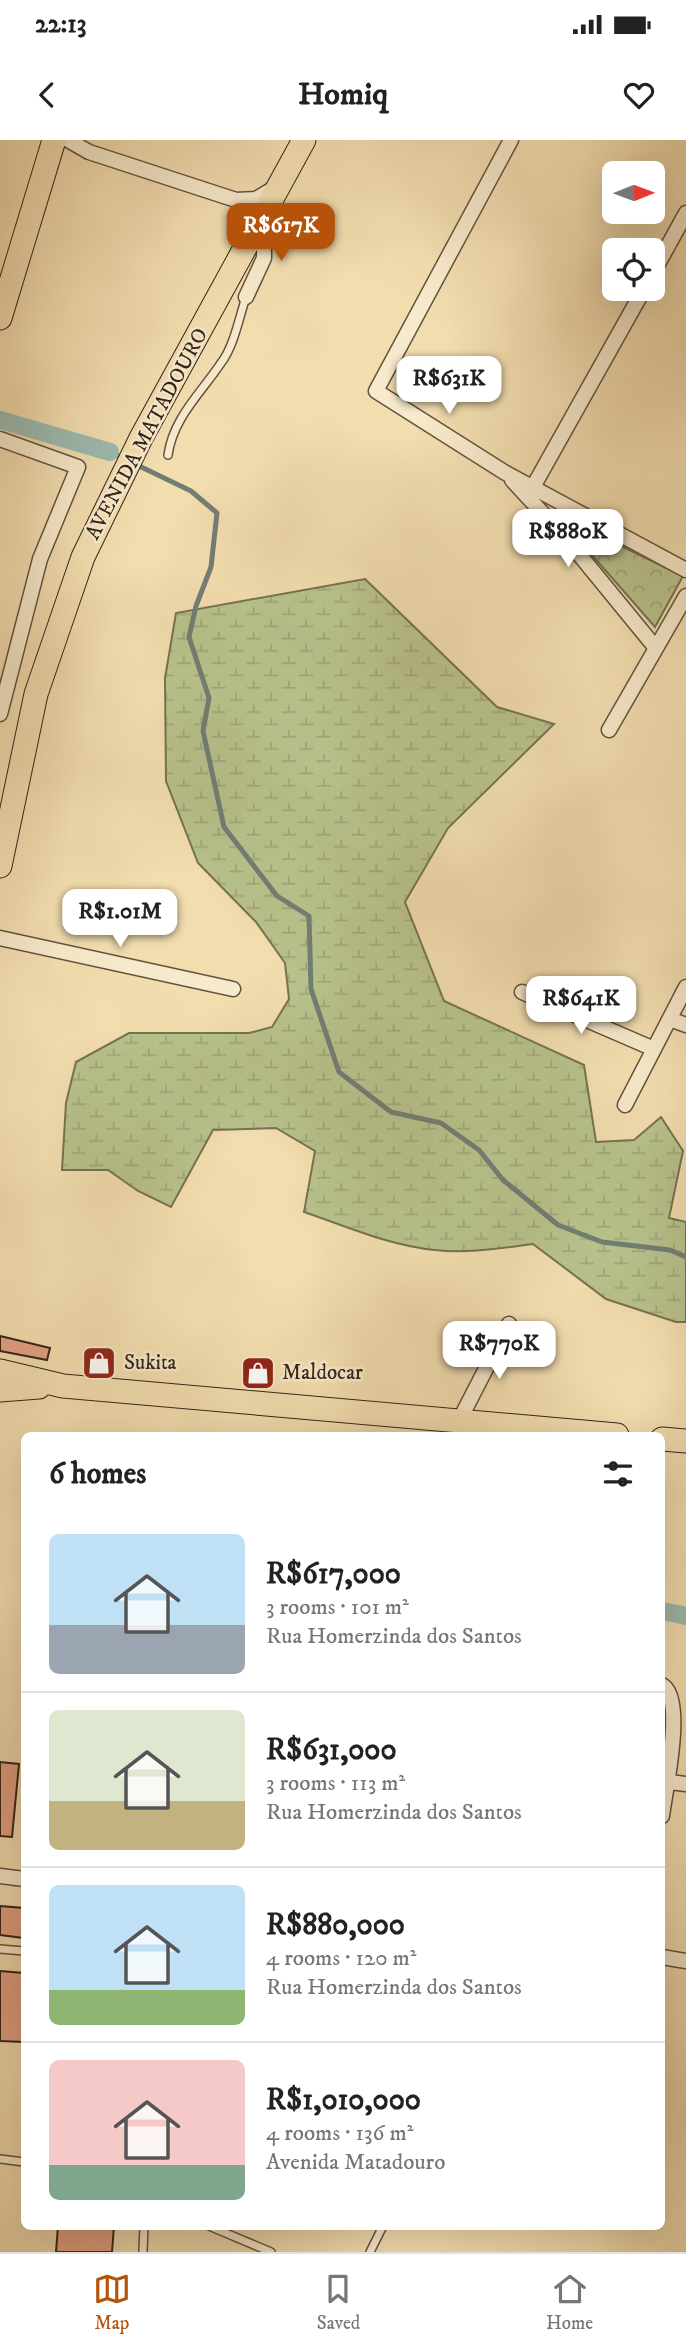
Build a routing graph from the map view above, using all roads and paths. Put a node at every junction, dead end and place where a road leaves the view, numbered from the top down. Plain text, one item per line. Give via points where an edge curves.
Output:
1 (54, 140) edge
2 (68, 140) edge
3 (304, 140) edge
4 (512, 140) edge
5 (278, 186) junction
6 (686, 213) edge
7 (264, 218) junction
8 (665, 251) edge
9 (246, 297) joint
10 (637, 301) edge
11 (0, 318) edge
12 (0, 439) edge
13 (168, 455) dead end
14 (504, 472) junction
15 (533, 487) junction
16 (686, 570) edge
17 (686, 596) edge
18 (655, 647) junction
19 (0, 714) edge
20 (609, 730) dead end
21 (0, 866) edge
22 (0, 938) edge
23 (686, 987) edge
24 (233, 989) dead end
25 (522, 992) dead end
26 (670, 1019) junction
27 (686, 1025) edge
28 (654, 1049) junction
29 (625, 1105) dead end
30 (509, 1324) dead end
31 (0, 1371) edge
32 (63, 1386) junction
33 (0, 1390) edge
34 (459, 1421) junction
35 (583, 1432) edge
36 (665, 1439) edge
37 (686, 1441) edge
38 (665, 1688) edge
39 (665, 1776) edge
40 (665, 1782) edge
41 (686, 1784) edge
42 (0, 1876) edge
43 (21, 1879) edge
44 (0, 1949) edge
45 (21, 1951) edge
46 (665, 1957) edge
47 (686, 1961) edge
48 (0, 2159) edge
49 (21, 2162) edge
50 (144, 2230) edge
51 (219, 2230) edge
52 (381, 2230) edge
53 (143, 2252) edge
54 (271, 2252) edge
55 (370, 2252) edge

1 - 11 main road
2 - 5 street via 89,152 236,200 256,199
3 - 5 main road, AVENIDA MATADOURO
4 - 14 street via 376,391
5 - 7 main road, AVENIDA MATADOURO
6 - 8 street
7 - 9 street via 264,258
7 - 21 main road, AVENIDA MATADOURO via 114,488 65,602 36,694
9 - 13 lane via 223,361 189,404 170,440
10 - 15 street
12 - 19 street via 78,467 40,559
14 - 15 street
14 - 18 street via 563,535
15 - 16 street
17 - 18 street
18 - 20 street
22 - 24 street
23 - 26 street
25 - 28 street
26 - 27 street
26 - 28 street
28 - 29 street
30 - 34 street
31 - 32 main road
32 - 33 main road
32 - 34 main road
34 - 35 main road
36 - 37 main road
38 - 39 street via 672,1696 675,1718
40 - 41 street
42 - 43 street
44 - 45 lane
46 - 47 street
48 - 49 lane
50 - 53 lane
51 - 54 lane
52 - 55 lane

